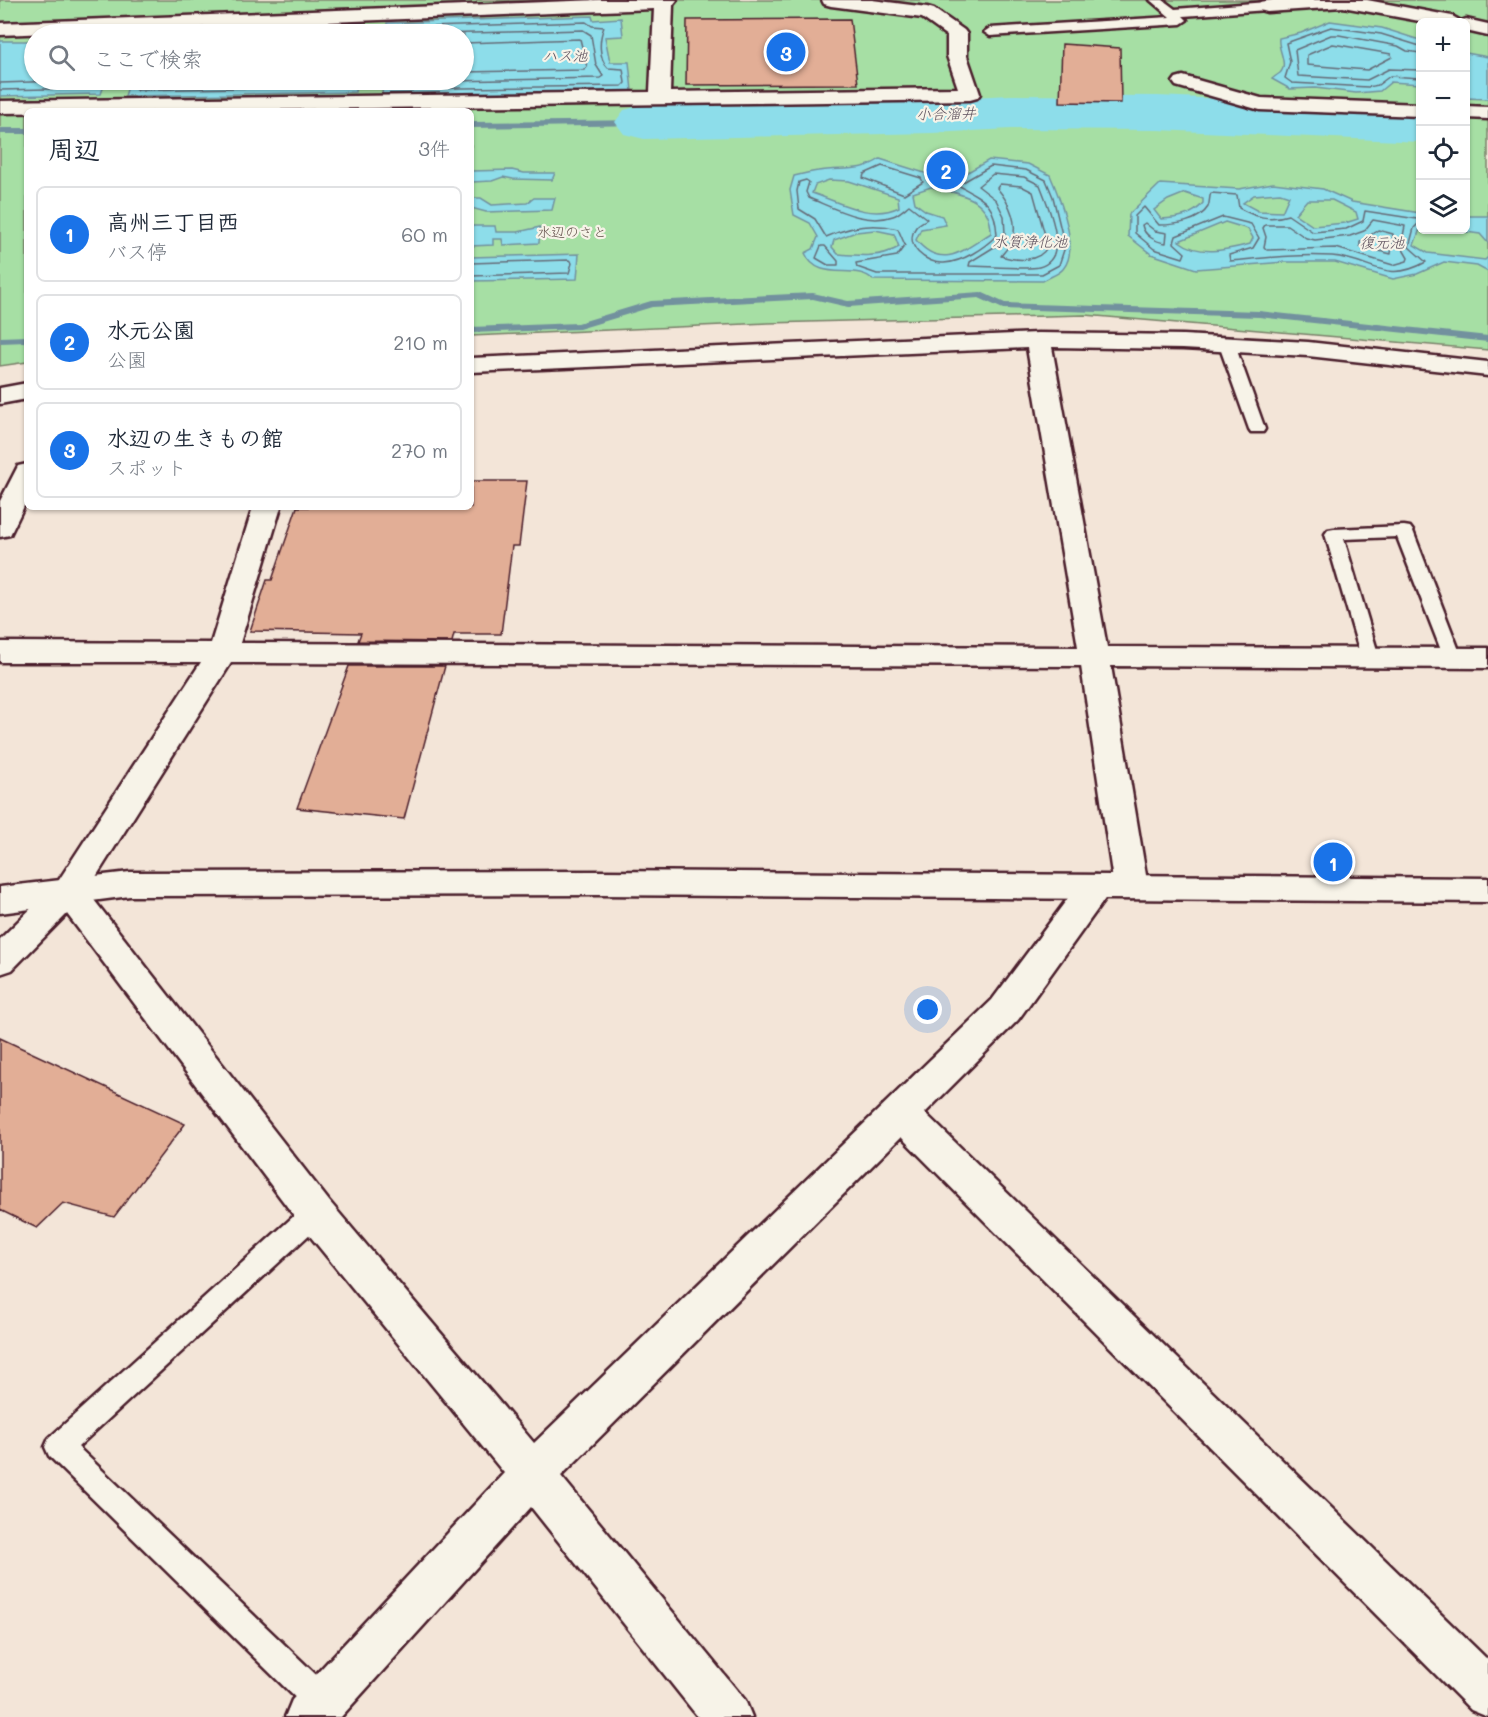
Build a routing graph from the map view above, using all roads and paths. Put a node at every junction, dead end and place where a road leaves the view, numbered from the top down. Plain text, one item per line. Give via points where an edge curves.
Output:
1 (831, 0) edge
2 (1156, 0) edge
3 (666, 2) edge
4 (1268, 6) joint
5 (1173, 13) junction
6 (373, 15) junction
7 (1431, 18) edge
8 (219, 24) edge
9 (372, 24) edge
10 (1470, 26) edge
11 (0, 29) edge
12 (24, 29) edge
13 (1488, 30) edge
14 (990, 32) dead end
15 (1183, 82) dead end
16 (363, 90) edge
17 (660, 99) junction
18 (362, 103) junction
19 (0, 107) edge
20 (1416, 110) edge
21 (1470, 112) edge
22 (1488, 113) edge
23 (1038, 340) junction
24 (1227, 345) junction
25 (474, 365) edge
26 (1488, 369) edge
27 (24, 392) edge
28 (0, 396) edge
29 (1257, 429) dead end
30 (24, 478) edge
31 (266, 510) edge
32 (0, 529) edge
33 (0, 652) edge
34 (223, 652) junction
35 (1094, 656) junction
36 (1370, 657) junction
37 (1453, 658) junction
38 (1488, 658) edge
39 (1113, 887) junction
40 (1488, 890) edge
41 (69, 892) junction
42 (0, 900) edge
43 (0, 962) edge
44 (901, 1113) junction
45 (315, 1213) junction
46 (532, 1474) junction
47 (1488, 1693) edge
48 (316, 1710) edge
49 (728, 1717) edge

1 - 17 street via 927,13 957,34 957,56 970,94
2 - 5 lane
3 - 6 street
3 - 17 street
4 - 5 lane
4 - 7 street via 1344,1
5 - 14 lane via 1180,20
6 - 8 street
6 - 9 street
10 - 13 street
11 - 12 street
15 - 20 street via 1260,104
16 - 18 street
17 - 18 street
18 - 19 street via 107,97
21 - 22 street
23 - 24 street
23 - 25 street
23 - 35 street
24 - 26 street via 1387,356
24 - 29 lane
27 - 28 street
30 - 32 street
31 - 34 street
33 - 34 street
34 - 35 street
34 - 41 street
35 - 36 street
35 - 39 street
36 - 37 street
36 - 37 lane via 1334,534 1404,531
37 - 38 street
39 - 40 street
39 - 41 street via 142,884
39 - 44 street via 1005,1010
41 - 42 street
41 - 43 street
41 - 45 street
44 - 46 street
44 - 47 street
45 - 46 street
45 - 48 lane via 59,1447
46 - 48 street
46 - 49 street

